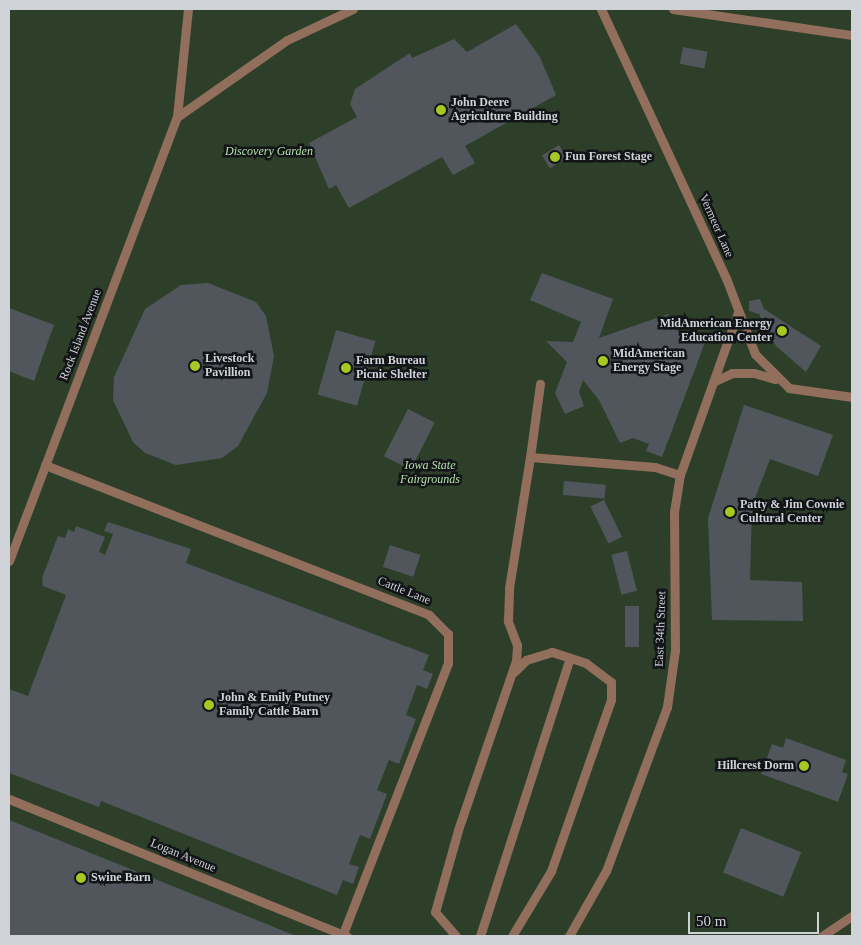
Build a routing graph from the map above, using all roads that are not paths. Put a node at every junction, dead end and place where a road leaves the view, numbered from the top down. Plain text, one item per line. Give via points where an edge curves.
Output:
1 (188, 9) edge
2 (353, 9) edge
3 (601, 9) edge
4 (673, 9) edge
5 (700, 11) edge
6 (852, 35) edge
7 (177, 117) junction
8 (738, 312) junction
9 (781, 381) junction
10 (713, 382) junction
11 (540, 384) dead end
12 (852, 397) edge
13 (530, 457) junction
14 (45, 465) junction
15 (680, 475) junction
16 (9, 561) edge
17 (570, 658) junction
18 (512, 674) junction
19 (9, 799) edge
20 (852, 916) edge
21 (346, 935) edge
22 (456, 936) edge
23 (480, 936) edge
24 (512, 936) edge
25 (570, 936) edge
26 (822, 936) edge

1 - 7 lane, Rock Island Avenue
2 - 7 lane via 287,40
3 - 8 lane, Vermeer Lane
4 - 5 lane
5 - 6 lane
7 - 14 lane, Rock Island Avenue
8 - 9 lane, Vermeer Lane via 755,354
8 - 10 lane, East 34th Street
9 - 10 lane via 754,373 732,374
9 - 12 lane, Vermeer Lane via 808,393
10 - 15 lane, East 34th Street
11 - 13 lane
13 - 15 lane via 655,467
13 - 18 lane via 509,588 508,622 517,645
14 - 16 lane, Rock Island Avenue
14 - 21 lane, Cattle Lane via 429,615 448,634 448,663
15 - 25 lane, East 34th Street via 674,512 675,650 667,707 606,871
17 - 18 lane via 552,652 526,660
17 - 23 lane
17 - 24 lane via 611,682 612,700 551,871
18 - 22 lane via 440,885 435,912
19 - 21 lane, Logan Avenue
20 - 26 lane

